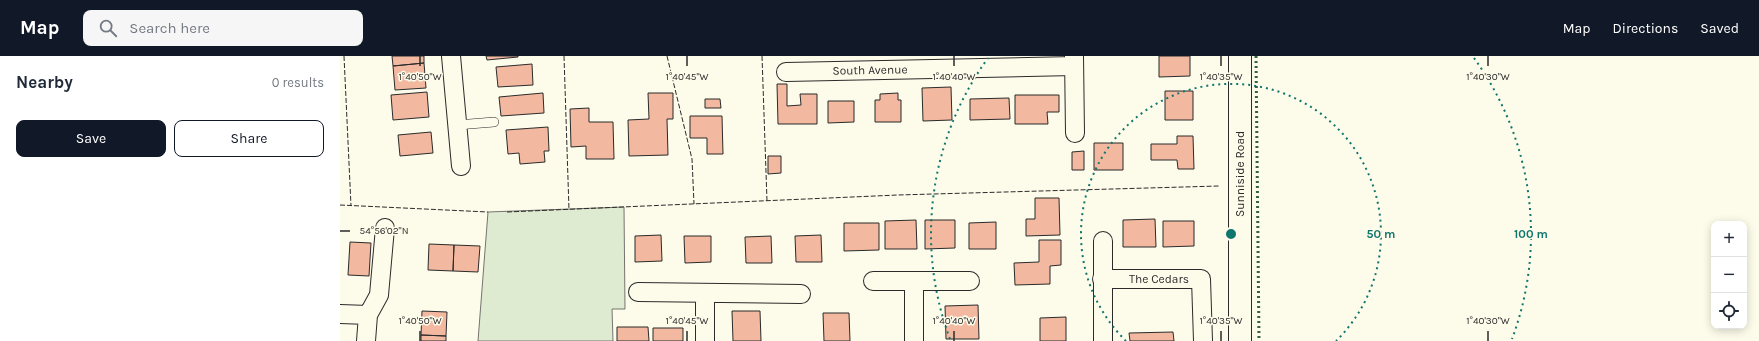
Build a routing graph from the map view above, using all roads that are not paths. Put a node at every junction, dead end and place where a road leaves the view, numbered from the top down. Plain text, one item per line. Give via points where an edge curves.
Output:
1 (451, 56) edge
2 (1240, 56) edge
3 (1074, 61) edge
4 (786, 72) dead end
5 (494, 122) dead end
6 (457, 125) junction
7 (1075, 133) dead end
8 (461, 166) dead end
9 (385, 228) dead end
10 (1103, 240) dead end
11 (1102, 279) junction
12 (873, 281) dead end
13 (914, 281) junction
14 (970, 281) dead end
15 (638, 292) dead end
16 (705, 293) junction
17 (801, 294) dead end
18 (340, 314) edge
19 (368, 315) junction
20 (366, 341) edge
21 (705, 341) edge
22 (914, 341) edge
23 (1103, 341) edge
24 (1203, 341) edge
25 (1240, 341) edge

1 - 6 street
2 - 25 main road, Sunniside Road
3 - 4 street, South Avenue
3 - 7 street
5 - 6 lane
6 - 8 street
9 - 19 street via 378,295
10 - 11 street
11 - 23 street
11 - 24 street, The Cedars via 1201,279
12 - 13 street
13 - 14 street
13 - 22 street
15 - 16 street
16 - 17 street
16 - 21 street
18 - 19 street
19 - 20 street

